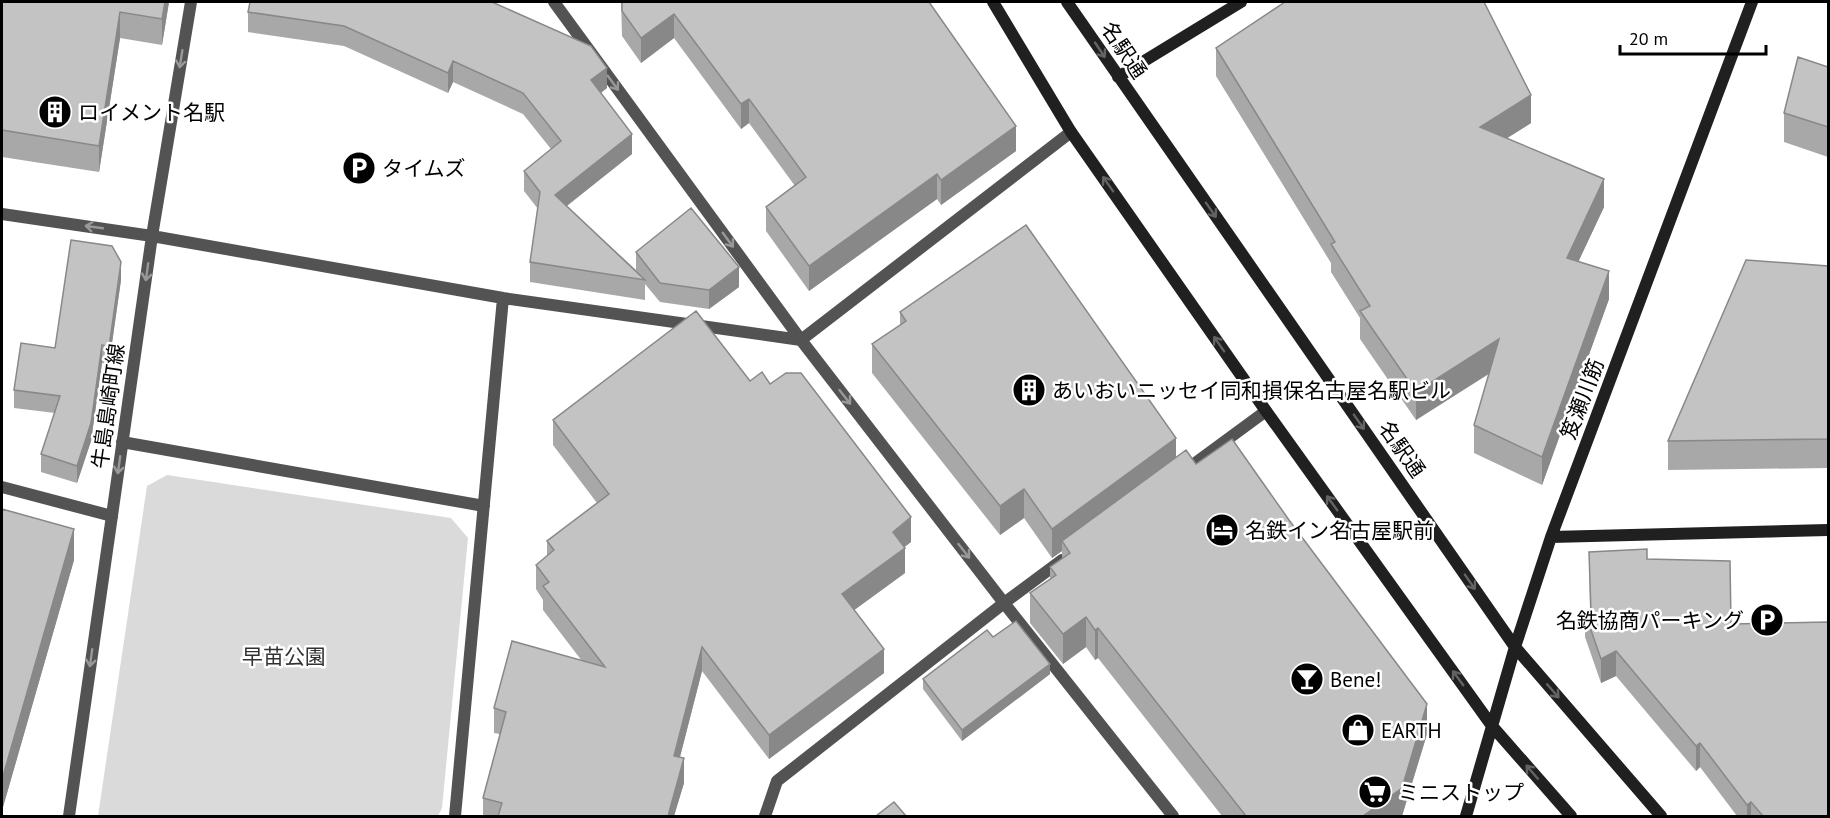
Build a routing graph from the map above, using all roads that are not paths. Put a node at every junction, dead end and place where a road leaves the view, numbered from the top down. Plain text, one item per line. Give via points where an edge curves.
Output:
1 (191, 2) edge
2 (554, 2) edge
3 (993, 2) edge
4 (1068, 2) edge
5 (1241, 2) edge
6 (1752, 2) edge
7 (1118, 77) junction
8 (1071, 132) junction
9 (2, 214) edge
10 (152, 236) junction
11 (503, 298) junction
12 (801, 340) junction
13 (1266, 411) junction
14 (122, 442) junction
15 (1172, 479) edge
16 (2, 487) edge
17 (484, 506) junction
18 (111, 516) junction
19 (1828, 530) edge
20 (1551, 537) junction
21 (1069, 555) edge
22 (1004, 603) junction
23 (1515, 647) junction
24 (1492, 726) junction
25 (69, 816) edge
26 (455, 816) edge
27 (765, 816) edge
28 (1173, 816) edge
29 (1466, 816) edge
30 (1571, 816) edge
31 (1661, 816) edge

1 -> 10 street, 牛島島崎町線
2 -> 12 street
3 - 8 street
4 -> 7 street, 名駅通
5 - 7 street
6 - 20 street, 笈瀬川筋
7 -> 23 street, 名駅通
8 - 12 street
13 -> 8 street
10 -> 9 street
10 - 11 street
10 -> 14 street, 牛島島崎町線
11 - 12 street
11 - 17 street
12 -> 22 street
13 - 15 street
24 -> 13 street
14 - 17 street
14 -> 18 street, 牛島島崎町線
16 - 18 street
17 - 26 street
18 -> 25 street, 牛島島崎町線
19 - 20 street
20 - 23 street, 笈瀬川筋
21 - 22 street
22 - 27 street via 777,781
22 - 28 street
23 - 24 street, 笈瀬川筋
23 -> 31 street, 名駅通
24 - 29 street, 笈瀬川筋
30 -> 24 street

